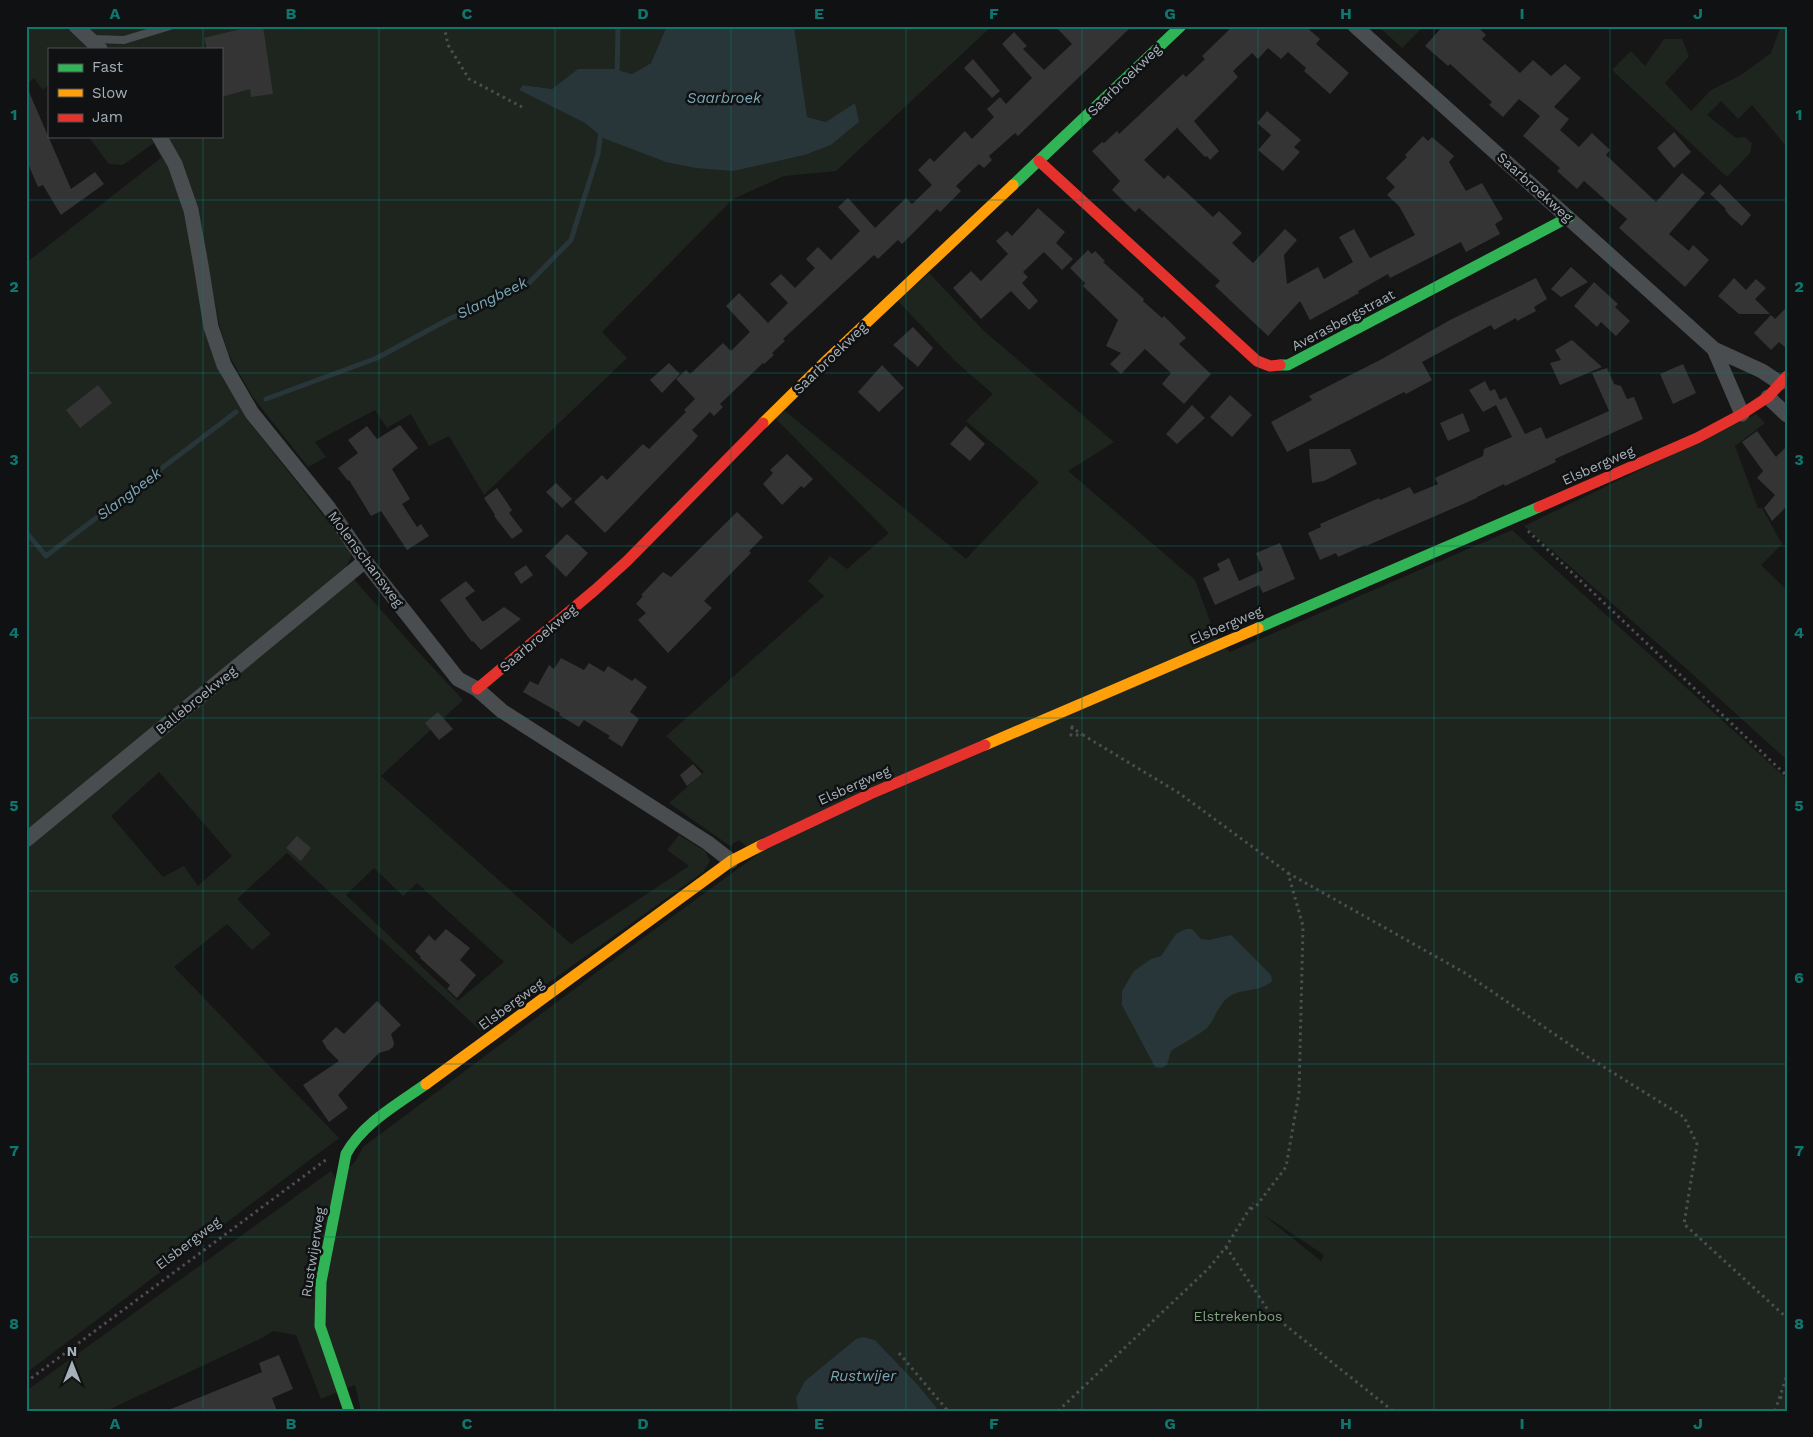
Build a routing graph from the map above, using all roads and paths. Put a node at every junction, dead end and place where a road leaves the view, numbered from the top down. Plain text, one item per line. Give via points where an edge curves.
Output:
1 (76, 26) edge
2 (170, 26) edge
3 (444, 26) edge
4 (1181, 26) edge
5 (1355, 26) edge
6 (95, 44) edge
7 (522, 107) dead end
8 (159, 138) edge
9 (1040, 161) junction
10 (1569, 217) junction
11 (1714, 349) junction
12 (1784, 379) edge
13 (1768, 397) junction
14 (1742, 414) junction
15 (1787, 415) edge
16 (1516, 517) junction
17 (365, 561) junction
18 (478, 688) junction
19 (1072, 727) dead end
20 (1787, 776) edge
21 (26, 840) edge
22 (731, 861) junction
23 (1288, 873) junction
24 (346, 1154) junction
25 (1254, 1204) dead end
26 (1248, 1211) junction
27 (1226, 1247) junction
28 (1787, 1318) edge
29 (899, 1352) dead end
30 (1787, 1375) edge
31 (26, 1382) edge
32 (1780, 1398) junction
33 (1787, 1401) edge
34 (349, 1411) edge
35 (948, 1411) edge
36 (1058, 1411) edge
37 (1393, 1411) edge
38 (1775, 1411) edge

1 - 6 street
2 - 6 lane via 124,40
3 - 7 path via 448,45 469,79
4 - 9 street, Saarbroekweg
5 - 10 street, Saarbroekweg
8 - 17 street, Molenschansweg via 175,164 191,210 211,327 224,365 252,413 328,507
9 - 10 street, Averasbergstraat via 1257,361 1270,366 1288,366
9 - 18 street, Saarbroekweg via 821,366 627,561
10 - 11 street, Saarbroekweg
11 - 12 street, Saarbroekweg
11 - 14 street, Saarbroekweg
12 - 13 street, Elsbergweg
13 - 14 street, Elsbergweg
13 - 15 street
14 - 16 street, Elsbergweg via 1697,438
16 - 20 path
16 - 22 street, Elsbergweg via 870,794
17 - 18 street, Molenschansweg via 458,679
17 - 21 street, Ballebroekweg
18 - 22 street, Molenschansweg via 502,711 708,842
19 - 23 path via 1071,735 1083,735 1179,793
22 - 24 street, Elsbergweg via 372,1123 353,1141
23 - 26 path via 1303,926 1299,1093 1286,1167 1257,1205
23 - 28 path via 1465,973 1588,1057 1684,1117 1697,1144 1684,1224
24 - 31 path, Elsbergweg via 326,1160
24 - 34 street, Rustwijerweg via 321,1282 320,1326
25 - 26 path
26 - 27 path
27 - 36 path via 1209,1268
27 - 37 path via 1270,1313
29 - 35 path
30 - 32 path
32 - 33 path
32 - 38 path

